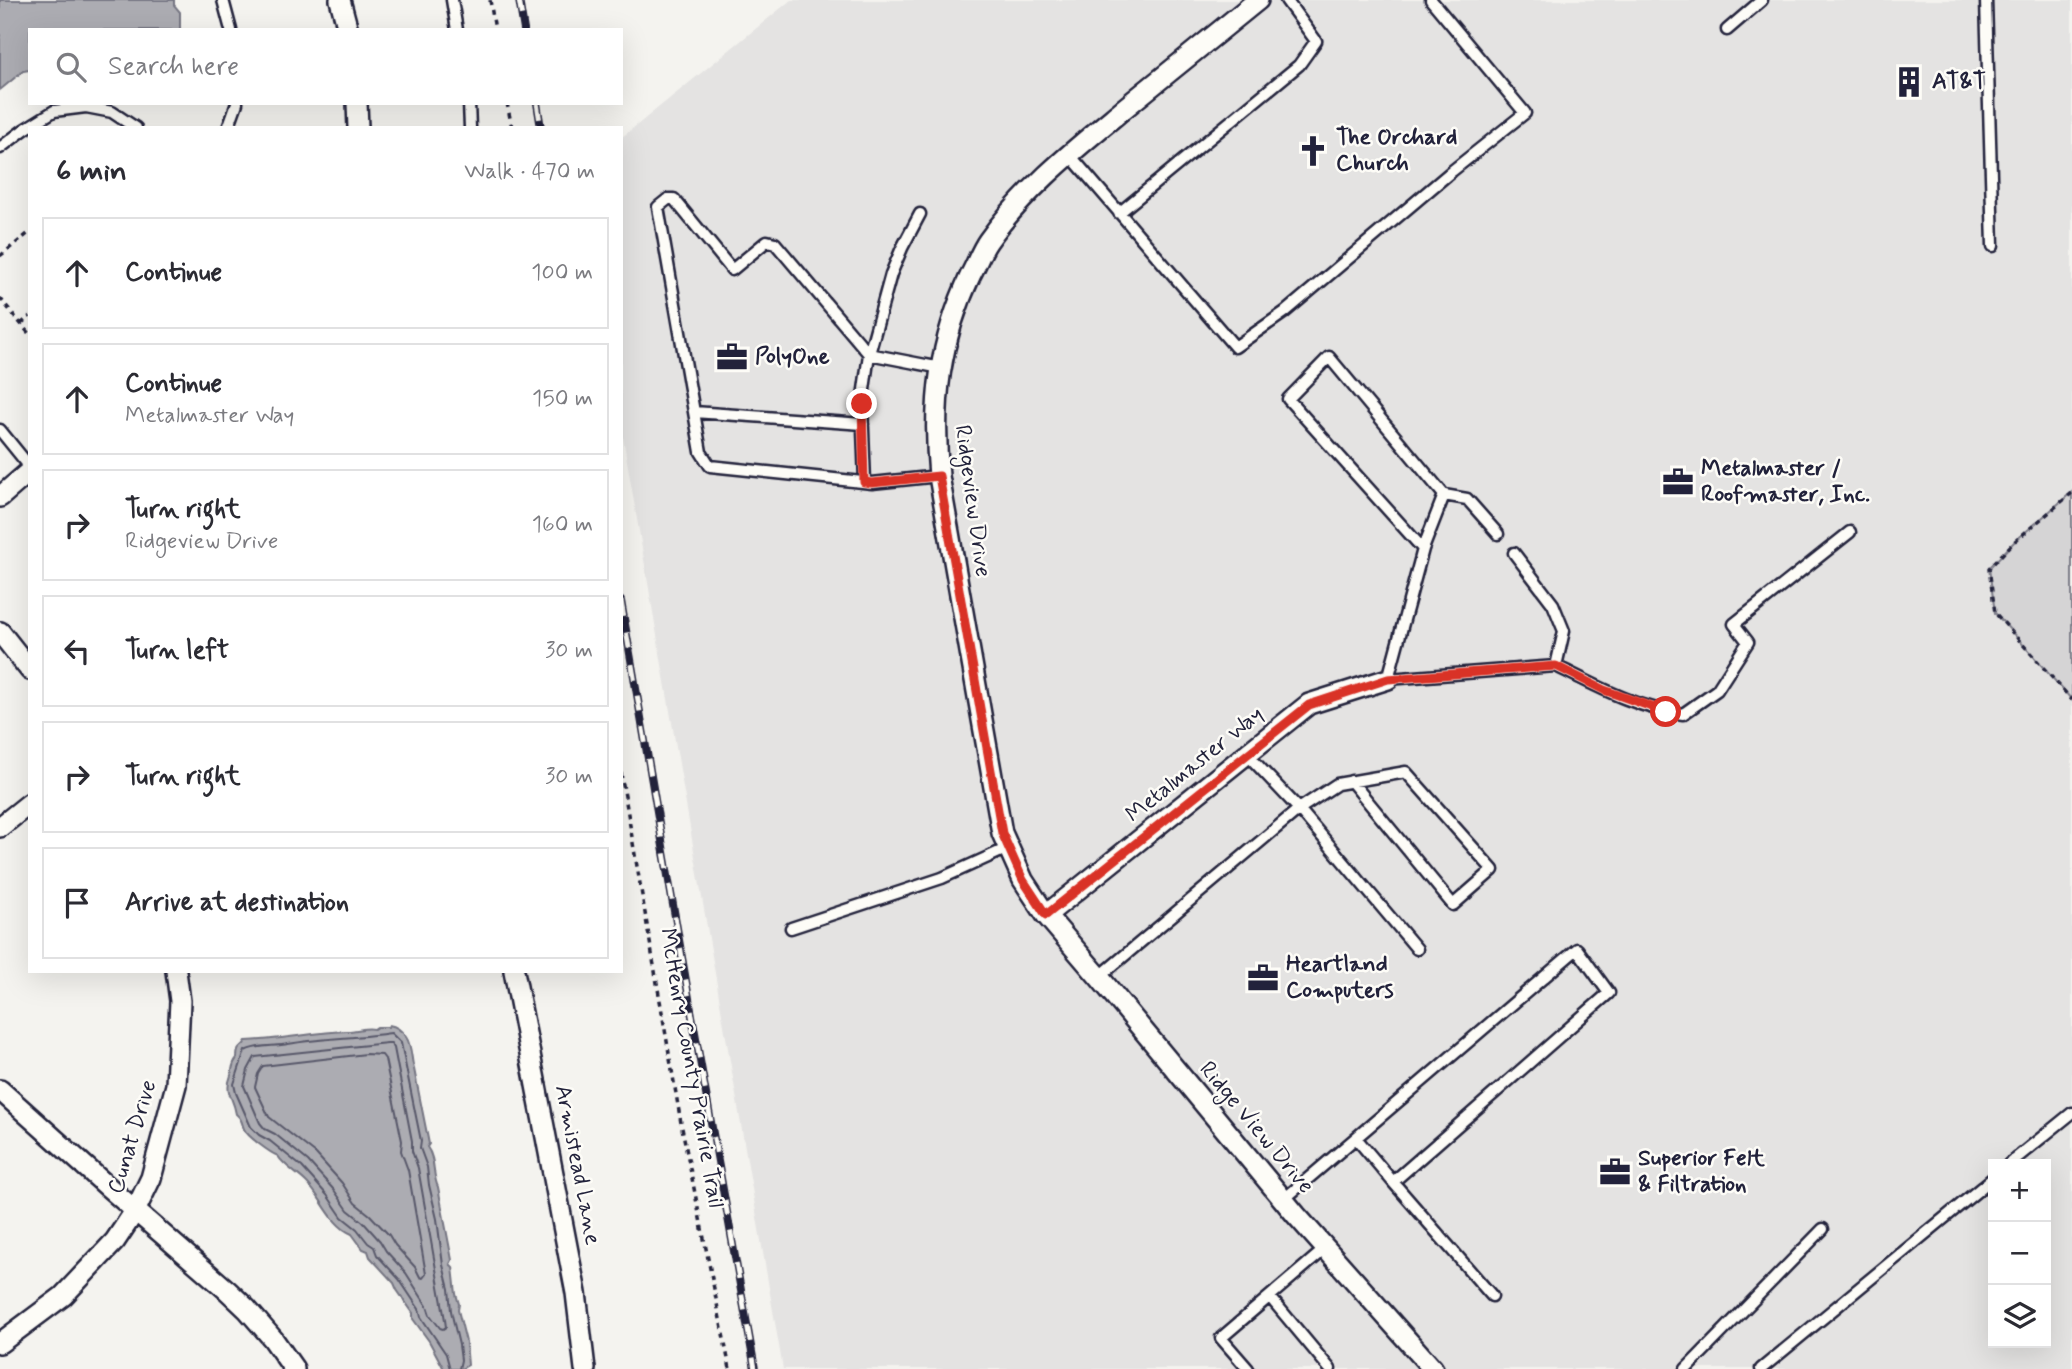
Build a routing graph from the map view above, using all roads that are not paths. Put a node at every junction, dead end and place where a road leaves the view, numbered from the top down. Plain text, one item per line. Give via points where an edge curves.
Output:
1 (223, 0) edge
2 (341, 0) edge
3 (452, 0) edge
4 (1257, 0) edge
5 (1286, 0) edge
6 (1431, 0) edge
7 (1762, 0) edge
8 (1986, 0) edge
9 (230, 28) edge
10 (348, 28) edge
11 (457, 28) edge
12 (1727, 30) dead end
13 (236, 105) edge
14 (357, 105) edge
15 (469, 105) edge
16 (29, 126) edge
17 (133, 126) edge
18 (229, 126) edge
19 (358, 126) edge
20 (470, 126) edge
21 (28, 127) edge
22 (0, 148) edge
23 (1069, 154) junction
24 (1119, 213) junction
25 (920, 214) dead end
26 (1993, 246) dead end
27 (869, 354) junction
28 (941, 368) junction
29 (694, 412) junction
30 (863, 424) junction
31 (0, 430) edge
32 (28, 466) edge
33 (28, 471) edge
34 (939, 476) junction
35 (864, 482) junction
36 (1444, 495) junction
37 (0, 497) edge
38 (1850, 532) dead end
39 (1498, 534) dead end
40 (1423, 549) junction
41 (1514, 553) dead end
42 (0, 632) edge
43 (1556, 666) junction
44 (28, 667) edge
45 (1388, 679) junction
46 (1247, 754) junction
47 (1351, 781) junction
48 (28, 805) edge
49 (1300, 809) junction
50 (0, 827) edge
51 (1008, 848) junction
52 (1046, 915) junction
53 (791, 928) dead end
54 (1417, 950) dead end
55 (176, 973) edge
56 (514, 973) edge
57 (1099, 976) junction
58 (0, 1090) edge
59 (2072, 1113) edge
60 (1356, 1138) junction
61 (2016, 1159) edge
62 (1393, 1182) junction
63 (1988, 1182) edge
64 (1283, 1200) junction
65 (135, 1211) junction
66 (1823, 1229) dead end
67 (1325, 1249) junction
68 (1492, 1296) dead end
69 (1270, 1297) junction
70 (0, 1343) edge
71 (294, 1369) edge
72 (585, 1369) edge
73 (1248, 1369) edge
74 (1330, 1369) edge
75 (1433, 1369) edge
76 (1686, 1369) edge
77 (1760, 1369) edge

1 - 9 lane
2 - 10 street
3 - 11 lane
4 - 23 street, Ridgeview Drive
5 - 24 lane via 1316,41 1299,65
6 - 24 lane via 1525,113 1285,312 1235,347
7 - 12 lane
8 - 26 lane
13 - 18 lane
14 - 19 street
15 - 20 lane
16 - 17 lane via 54,111 86,107 112,112
21 - 22 lane
23 - 24 lane
23 - 28 street, Ridgeview Drive via 987,242 956,305
25 - 27 lane via 891,274
27 - 28 lane
27 - 29 lane via 775,243 767,241 732,270 674,199 668,199 658,208
27 - 30 lane
28 - 34 street, Ridgeview Drive via 935,436
29 - 30 lane
29 - 35 lane via 701,452 710,466
30 - 35 lane
31 - 32 lane
33 - 37 street
34 - 35 lane
34 - 51 street, Ridgeview Drive
36 - 39 lane via 1466,499
36 - 40 lane
36 - 40 lane via 1329,357 1288,399
38 - 43 lane via 1734,624 1748,642 1717,690 1683,714 1604,690
40 - 45 lane
41 - 43 lane via 1553,604 1564,631
42 - 44 street
43 - 45 lane
45 - 46 street, Metalmaster Way via 1309,705
46 - 49 lane
46 - 52 street, Metalmaster Way
47 - 47 lane via 1406,772 1493,870 1453,905
47 - 49 lane via 1337,784
48 - 50 street
49 - 54 lane
49 - 57 lane
51 - 52 street, Ridgeview Drive
51 - 53 lane via 942,878
52 - 57 street, Ridge View Drive
55 - 65 street, Cunat Drive via 180,1002 176,1085 151,1178
56 - 72 street, Armistead Lane via 576,1293
57 - 64 street, Ridge View Drive
58 - 65 street
59 - 61 lane
60 - 62 lane
60 - 62 lane via 1577,949 1609,993
60 - 64 lane
62 - 68 lane
63 - 77 lane
64 - 67 street, Ridge View Drive
65 - 70 street, Cunat Drive via 115,1241 64,1296
65 - 71 street via 247,1309
66 - 76 lane
67 - 69 lane
67 - 75 street, Ridge View Drive
69 - 73 lane via 1221,1338
69 - 74 lane

